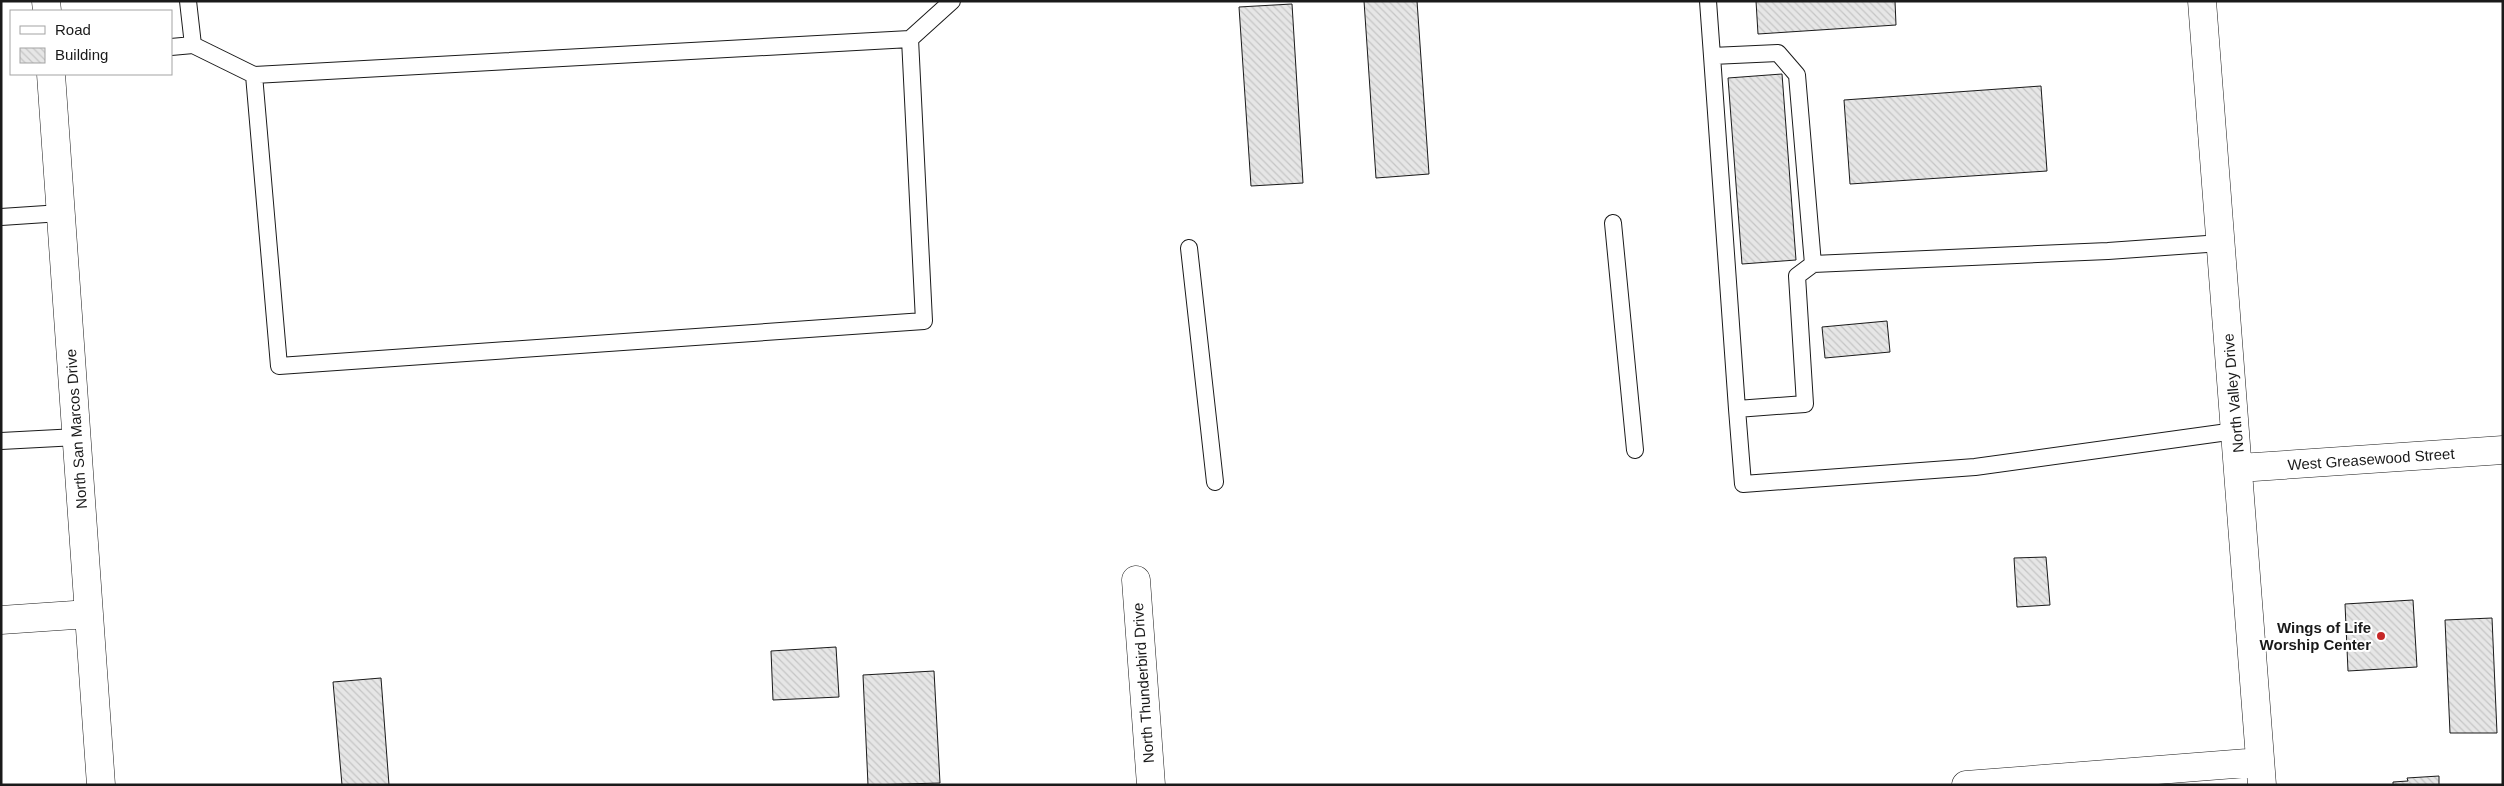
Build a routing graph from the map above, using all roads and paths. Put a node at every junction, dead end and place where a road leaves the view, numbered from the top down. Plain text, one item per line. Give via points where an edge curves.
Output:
1 (188, 1) edge
2 (952, 1) edge
3 (1708, 1) edge
4 (2202, 1) edge
5 (910, 39) junction
6 (192, 46) junction
7 (172, 47) edge
8 (1712, 56) junction
9 (51, 75) edge
10 (254, 75) junction
11 (61, 213) junction
12 (1, 217) edge
13 (1613, 223) dead end
14 (2221, 243) junction
15 (1189, 248) dead end
16 (1813, 264) junction
17 (1737, 409) junction
18 (2235, 431) junction
19 (77, 437) junction
20 (1, 441) edge
21 (1635, 450) dead end
22 (2503, 450) edge
23 (2239, 468) junction
24 (1215, 482) dead end
25 (1136, 580) dead end
26 (89, 614) junction
27 (1, 620) edge
28 (2261, 773) edge
29 (102, 785) edge
30 (1150, 785) edge
31 (1966, 785) edge

1 - 6 lane
2 - 5 lane
3 - 8 lane
4 - 14 street, North Valley Drive
5 - 10 lane
5 - 10 lane via 924,321 279,366
6 - 7 lane
6 - 10 lane
8 - 16 lane via 1778,53 1798,75
8 - 17 lane
9 - 11 street, North San Marcos Drive
11 - 12 lane
11 - 19 street, North San Marcos Drive
13 - 21 lane
14 - 16 lane
14 - 18 street, North Valley Drive
15 - 24 lane
16 - 17 lane via 1797,276 1805,404
17 - 18 lane via 1743,484 1975,467
18 - 23 street, North Valley Drive
19 - 20 lane
19 - 26 street, North San Marcos Drive
22 - 23 street, West Greasewood Street
23 - 28 street, North Valley Drive
25 - 30 street, North Thunderbird Drive
26 - 27 street
26 - 29 street, North San Marcos Drive
28 - 31 street

